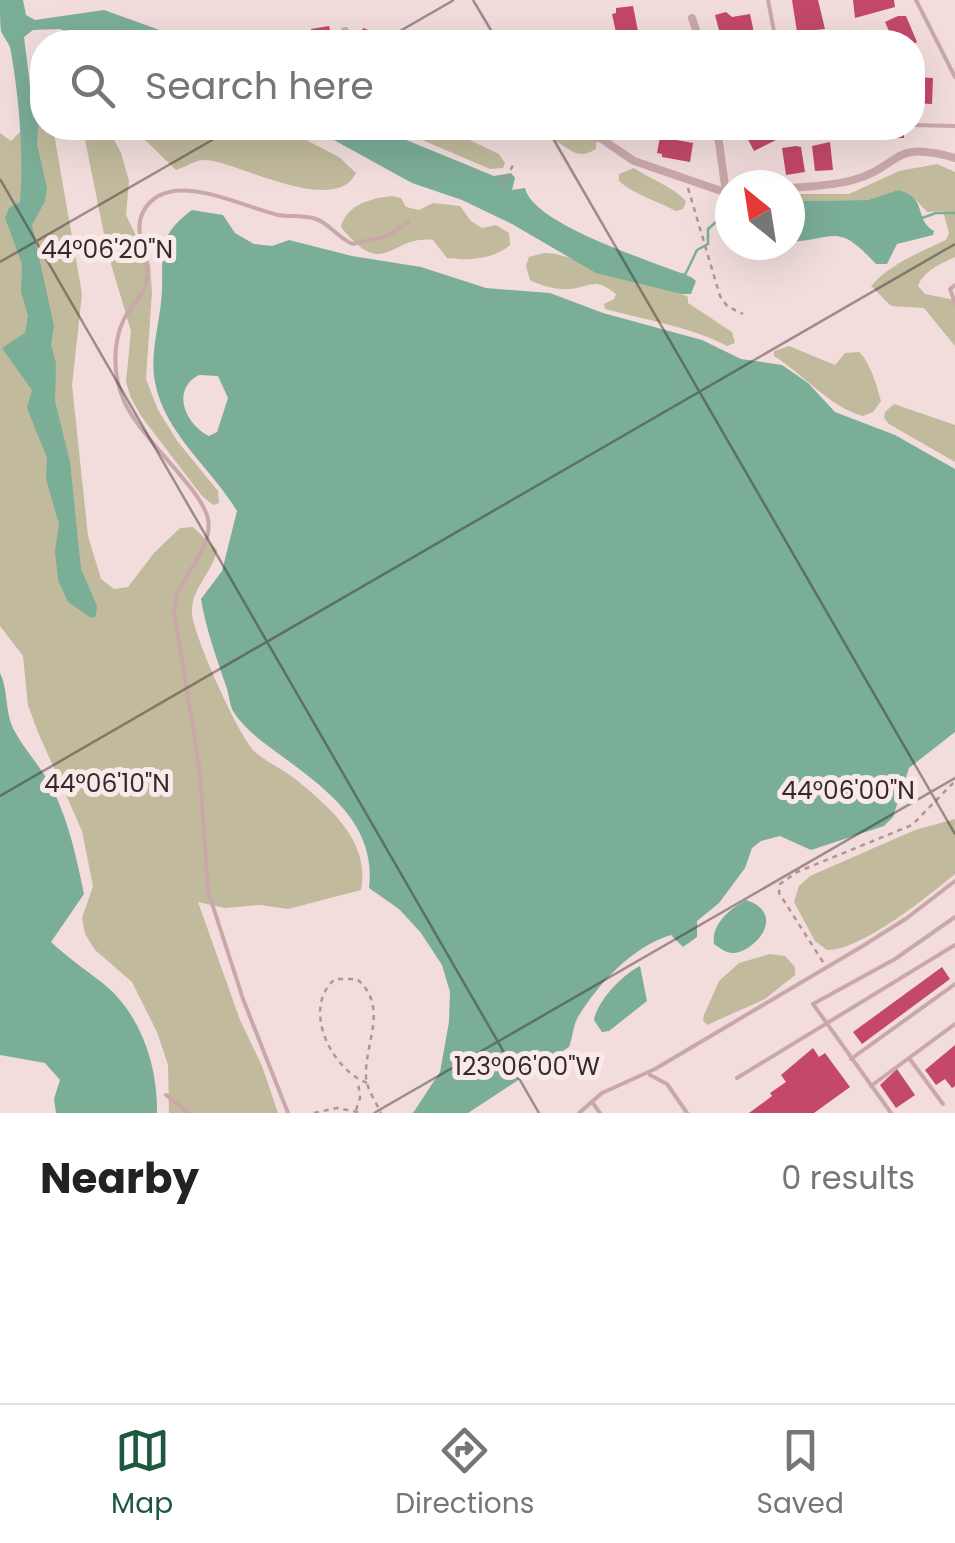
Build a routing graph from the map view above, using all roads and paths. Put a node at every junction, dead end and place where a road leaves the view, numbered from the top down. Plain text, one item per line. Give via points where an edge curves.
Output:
1 (768, 0) edge
2 (916, 0) edge
3 (692, 18) dead end
4 (696, 30) edge
5 (774, 30) edge
6 (955, 77) edge
7 (925, 125) edge
8 (955, 126) edge
9 (603, 140) edge
10 (720, 140) edge
11 (955, 158) edge
12 (513, 166) dead end
13 (724, 170) edge
14 (499, 181) dead end
15 (687, 182) junction
16 (805, 186) edge
17 (715, 190) edge
18 (408, 222) dead end
19 (955, 285) edge
20 (955, 303) edge
21 (743, 314) dead end
22 (955, 781) edge
23 (955, 881) edge
24 (955, 917) edge
25 (955, 946) edge
26 (948, 951) junction
27 (955, 961) edge
28 (827, 968) junction
29 (954, 988) edge
30 (955, 1024) edge
31 (826, 1025) junction
32 (909, 1058) junction
33 (851, 1059) junction
34 (645, 1074) junction
35 (737, 1078) dead end
36 (358, 1079) junction
37 (367, 1083) junction
38 (871, 1086) junction
39 (166, 1095) dead end
40 (592, 1102) junction
41 (943, 1104) dead end
42 (356, 1110) junction
43 (188, 1113) edge
44 (288, 1113) edge
45 (314, 1113) edge
46 (363, 1113) edge
47 (381, 1113) edge
48 (579, 1113) edge
49 (600, 1113) edge
50 (687, 1113) edge
51 (892, 1113) edge

1 - 5 lane
2 - 6 lane
3 - 4 street
7 - 8 lane
9 - 15 street
10 - 13 street
11 - 16 street via 912,151 851,181
12 - 14 path via 504,184
15 - 17 street
15 - 21 path via 720,296
18 - 44 lane via 387,236 353,244 318,219 183,189 160,196 140,226 146,285 122,322 116,346 131,415 209,524 178,586 174,610 200,773 205,872 243,999
19 - 20 lane
22 - 28 path via 912,825 780,884 778,893
23 - 28 lane
24 - 31 lane via 813,1004
25 - 26 lane
26 - 27 lane
26 - 31 lane
28 - 34 lane
29 - 33 lane
30 - 32 lane
31 - 33 lane
31 - 35 lane
32 - 38 lane
32 - 41 lane
33 - 38 lane
34 - 40 lane
34 - 50 lane via 660,1078
36 - 37 path
36 - 37 path via 323,1034 323,995 335,979 357,979 374,1002
36 - 42 path
37 - 47 path
38 - 51 lane
39 - 43 lane
40 - 48 lane
40 - 49 lane
42 - 45 path
42 - 46 path

